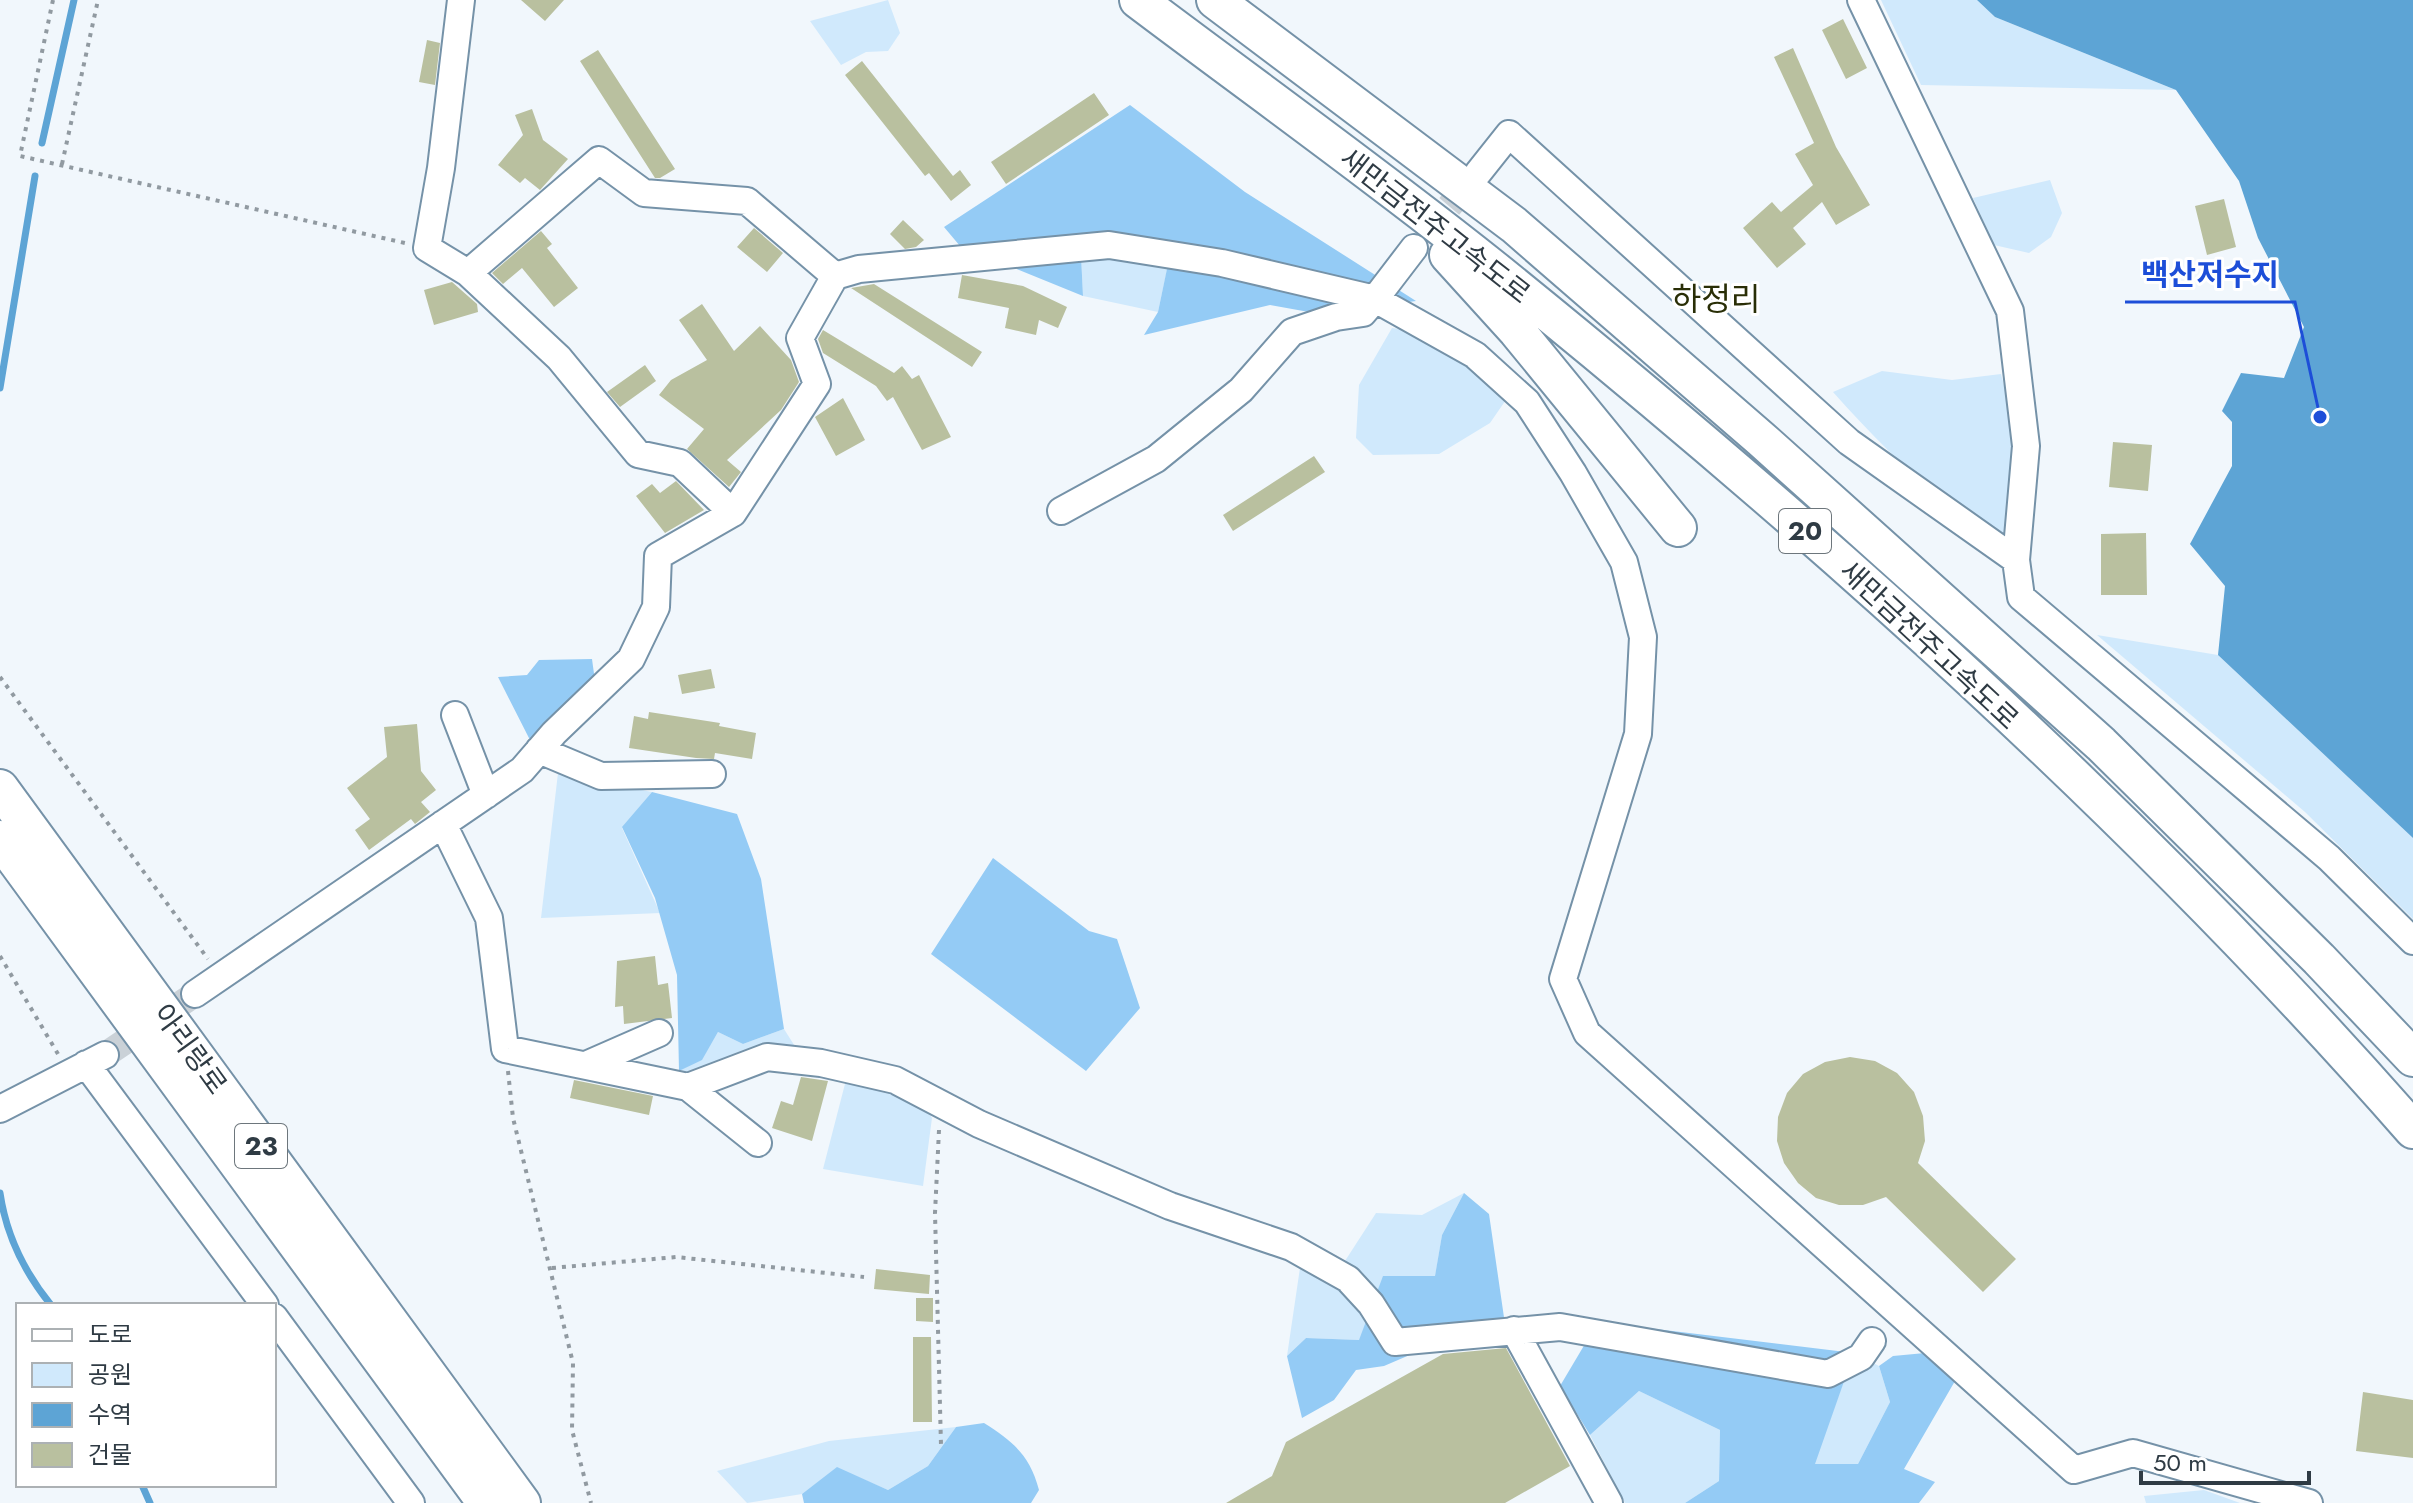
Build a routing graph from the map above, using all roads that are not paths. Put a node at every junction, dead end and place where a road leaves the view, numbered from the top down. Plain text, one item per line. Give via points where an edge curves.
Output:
1 (461, 0) edge
2 (1138, 0) edge
3 (1215, 0) edge
4 (1861, 0) edge
5 (1478, 173) tunnel mouth
6 (1384, 186) junction
7 (1414, 248) tunnel mouth
8 (468, 273) junction
9 (835, 276) junction
10 (1375, 299) junction
11 (1061, 511) dead end
12 (733, 513) junction
13 (1678, 528) dead end
14 (2016, 560) junction
15 (455, 715) dead end
16 (539, 750) junction
17 (712, 774) dead end
18 (0, 788) edge
19 (486, 795) junction
20 (443, 824) junction
21 (0, 840) edge
22 (2413, 941) edge
23 (195, 994) tunnel mouth
24 (659, 1033) dead end
25 (2413, 1058) edge
26 (586, 1065) junction
27 (688, 1087) junction
28 (0, 1109) edge
29 (2413, 1130) edge
30 (758, 1143) dead end
31 (264, 1303) edge
32 (276, 1320) edge
33 (1514, 1330) junction
34 (1872, 1341) dead end
35 (411, 1503) edge
36 (486, 1503) edge
37 (522, 1503) edge
38 (1609, 1503) edge
39 (2309, 1503) edge

1 - 8 street via 427,248
2 - 6 highway, 새만금전주고속도로 / 20
3 - 25 highway, 새만금전주고속도로 / 20 via 1514,225 1773,449 2111,753
4 - 14 street via 2010,311 2026,446
5 - 14 street via 1509,134 1849,442
6 - 13 highway via 1517,331
6 - 29 highway, 새만금전주고속도로 / 20 via 1737,469 1986,695 2262,966
7 - 10 street
8 - 9 street via 599,160 644,193 747,201
8 - 12 street via 559,358 638,454 680,463
9 - 10 street via 859,269 1109,245 1222,263
9 - 12 street via 800,338 817,384
10 - 11 street via 1363,313 1292,332 1241,390 1156,459
10 - 39 street via 1475,355 1527,402 1624,562 1643,637 1638,734 1563,979 1587,1033 2074,1470 2133,1453
12 - 16 street via 658,556 656,607 631,659
14 - 22 street via 2021,597 2329,858
15 - 19 street
16 - 17 street via 601,776
16 - 19 street via 522,770
18 - 37 highway, 아리랑로 / 23
19 - 20 street
20 - 23 street
20 - 26 street via 489,918 505,1049
21 - 36 highway, 아리랑로 / 23
24 - 26 street
26 - 27 street
27 - 30 street
27 - 33 street via 767,1057 895,1080 1170,1206 1291,1247 1348,1279 1395,1342
28 - 31 street via 87,1064
32 - 35 street
33 - 34 street via 1560,1327 1828,1374 1861,1357
33 - 38 street

